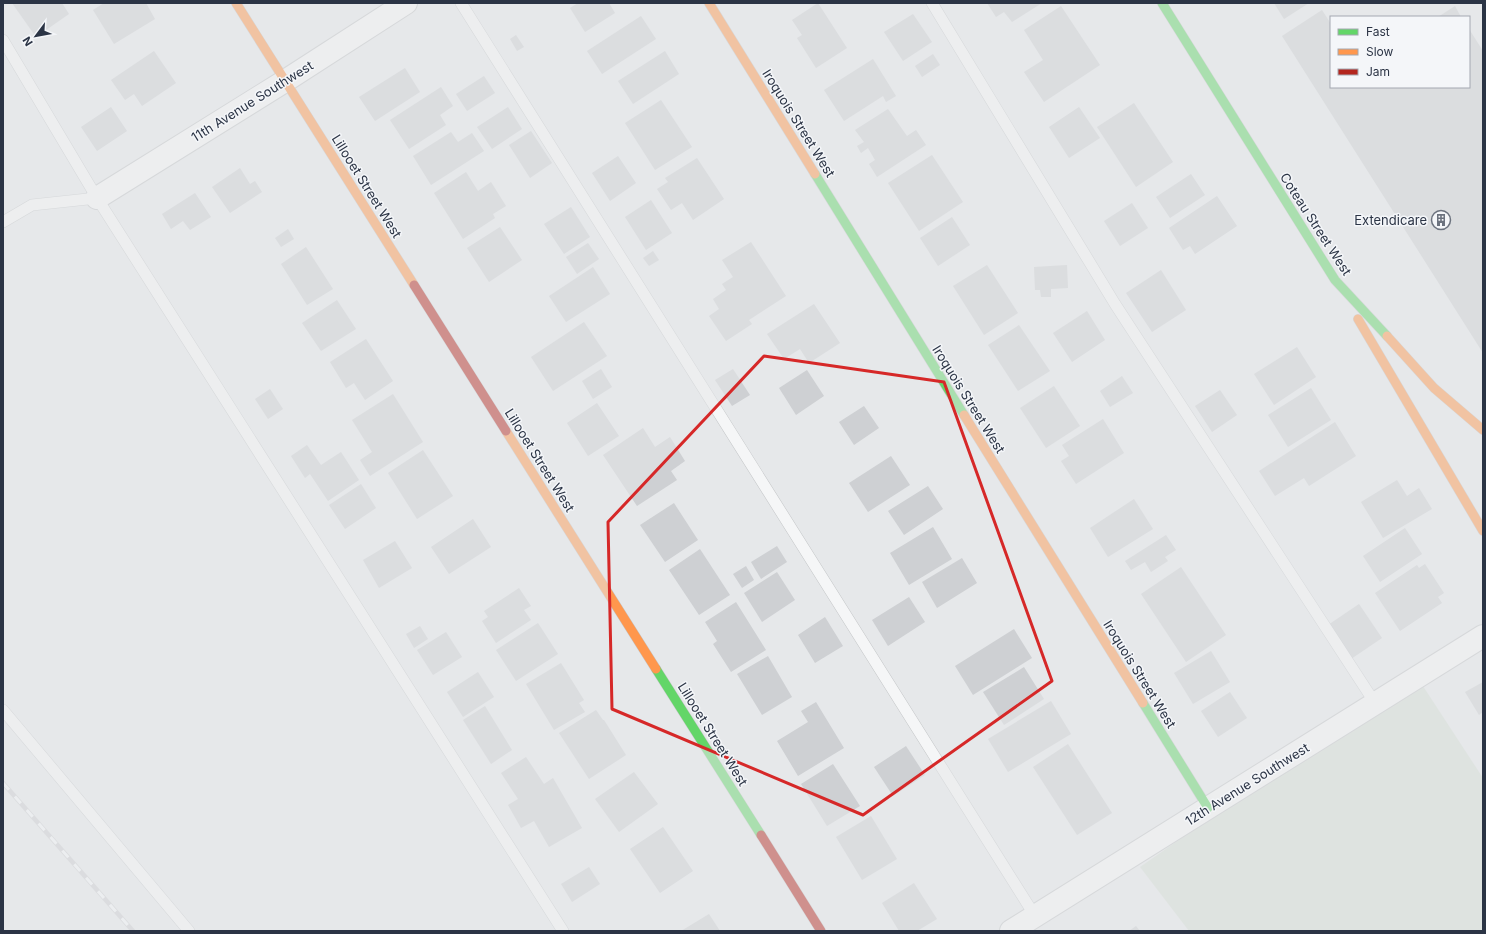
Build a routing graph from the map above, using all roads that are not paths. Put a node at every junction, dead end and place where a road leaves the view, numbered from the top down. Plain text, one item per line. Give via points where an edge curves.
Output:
1 (236, 3) edge
2 (406, 3) edge
3 (461, 3) edge
4 (709, 3) edge
5 (932, 3) edge
6 (1162, 3) edge
7 (3, 40) edge
8 (285, 81) junction
9 (97, 198) junction
10 (3, 222) edge
11 (1334, 280) junction
12 (1483, 430) edge
13 (1483, 531) edge
14 (1483, 636) edge
15 (1376, 703) junction
16 (3, 710) edge
17 (1208, 808) junction
18 (1036, 916) junction
19 (189, 931) edge
20 (563, 931) edge
21 (821, 931) edge
22 (1011, 931) edge

1 - 8 street, Lillooet Street West
2 - 8 street, 11th Avenue Southwest
3 - 18 lane
4 - 17 street, Iroquois Street West
5 - 15 lane via 1115,304
6 - 11 street, Coteau Street West
7 - 9 lane
8 - 9 street, 11th Avenue Southwest
8 - 21 street, Lillooet Street West
9 - 10 lane via 32,205
9 - 20 lane
11 - 12 street, Coteau Street West via 1434,388
11 - 13 street
14 - 15 street, 12th Avenue Southwest
15 - 17 street, 12th Avenue Southwest
16 - 19 lane
17 - 18 street, 12th Avenue Southwest
18 - 22 street, 12th Avenue Southwest

